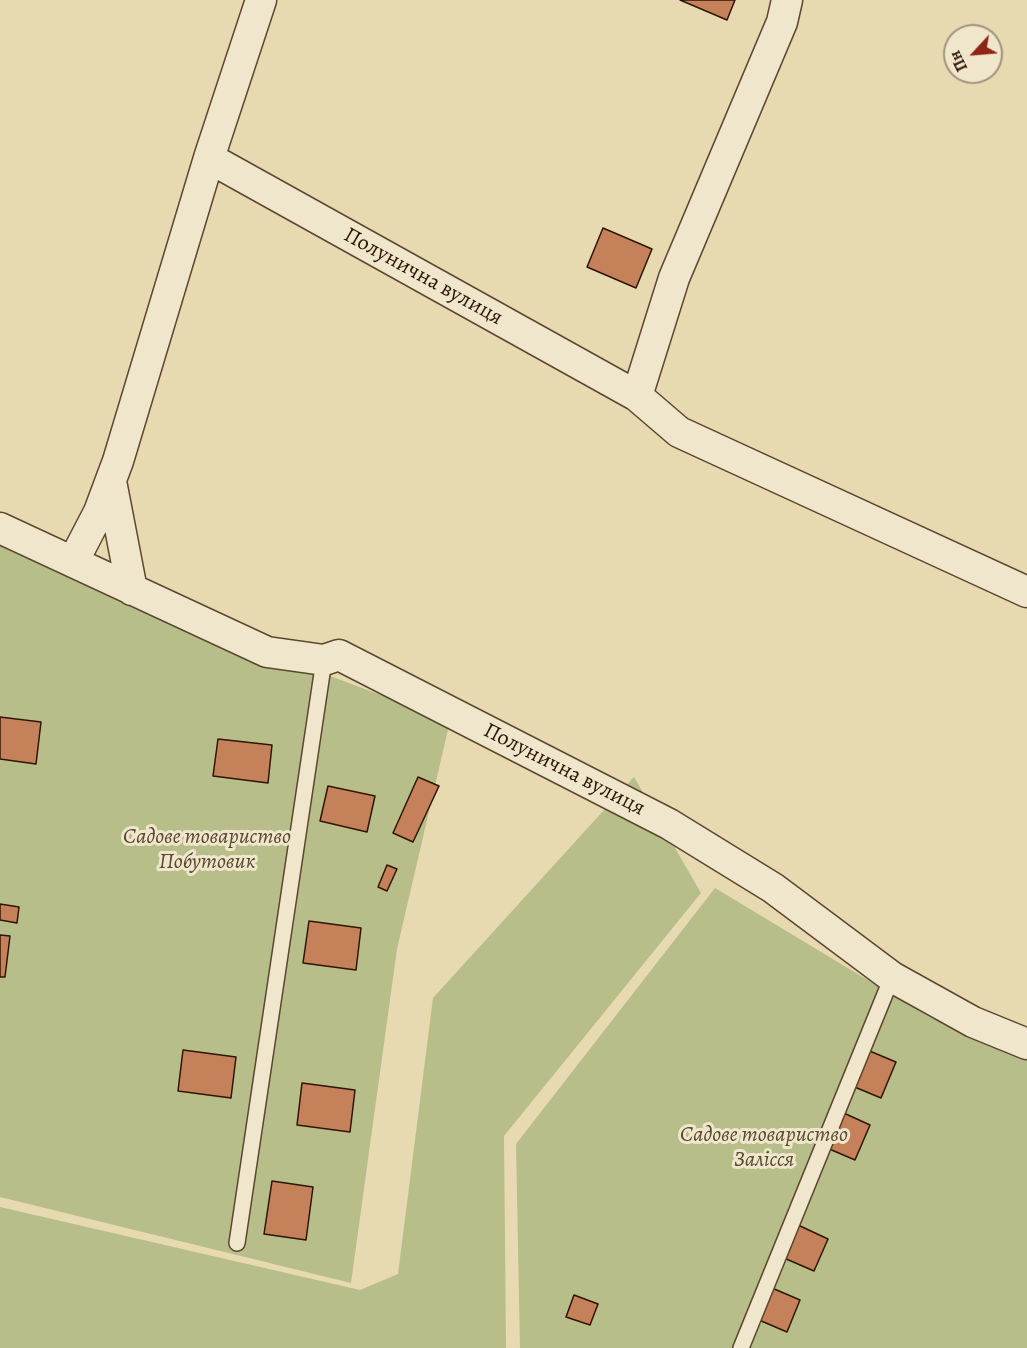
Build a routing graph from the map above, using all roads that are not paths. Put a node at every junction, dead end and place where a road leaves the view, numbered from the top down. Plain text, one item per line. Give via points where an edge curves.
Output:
1 (261, 0) edge
2 (787, 0) edge
3 (209, 158) junction
4 (638, 396) junction
5 (111, 481) junction
6 (0, 528) edge
7 (73, 562) junction
8 (132, 590) junction
9 (1027, 592) edge
10 (324, 660) junction
11 (892, 977) junction
12 (1027, 1044) edge
13 (237, 1243) dead end
14 (741, 1348) edge

1 - 3 street
2 - 4 street via 782,22 674,278
3 - 4 street, Полунична вулиця
3 - 5 street
4 - 9 street, Полунична вулиця via 679,432
5 - 7 street
5 - 8 street
6 - 7 street, Полунична вулиця
7 - 8 street, Полунична вулиця
8 - 10 street, Полунична вулиця via 267,652
10 - 11 street, Полунична вулиця via 339,655 669,824 774,888
10 - 13 lane
11 - 12 street, Полунична вулиця via 973,1022
11 - 14 lane

